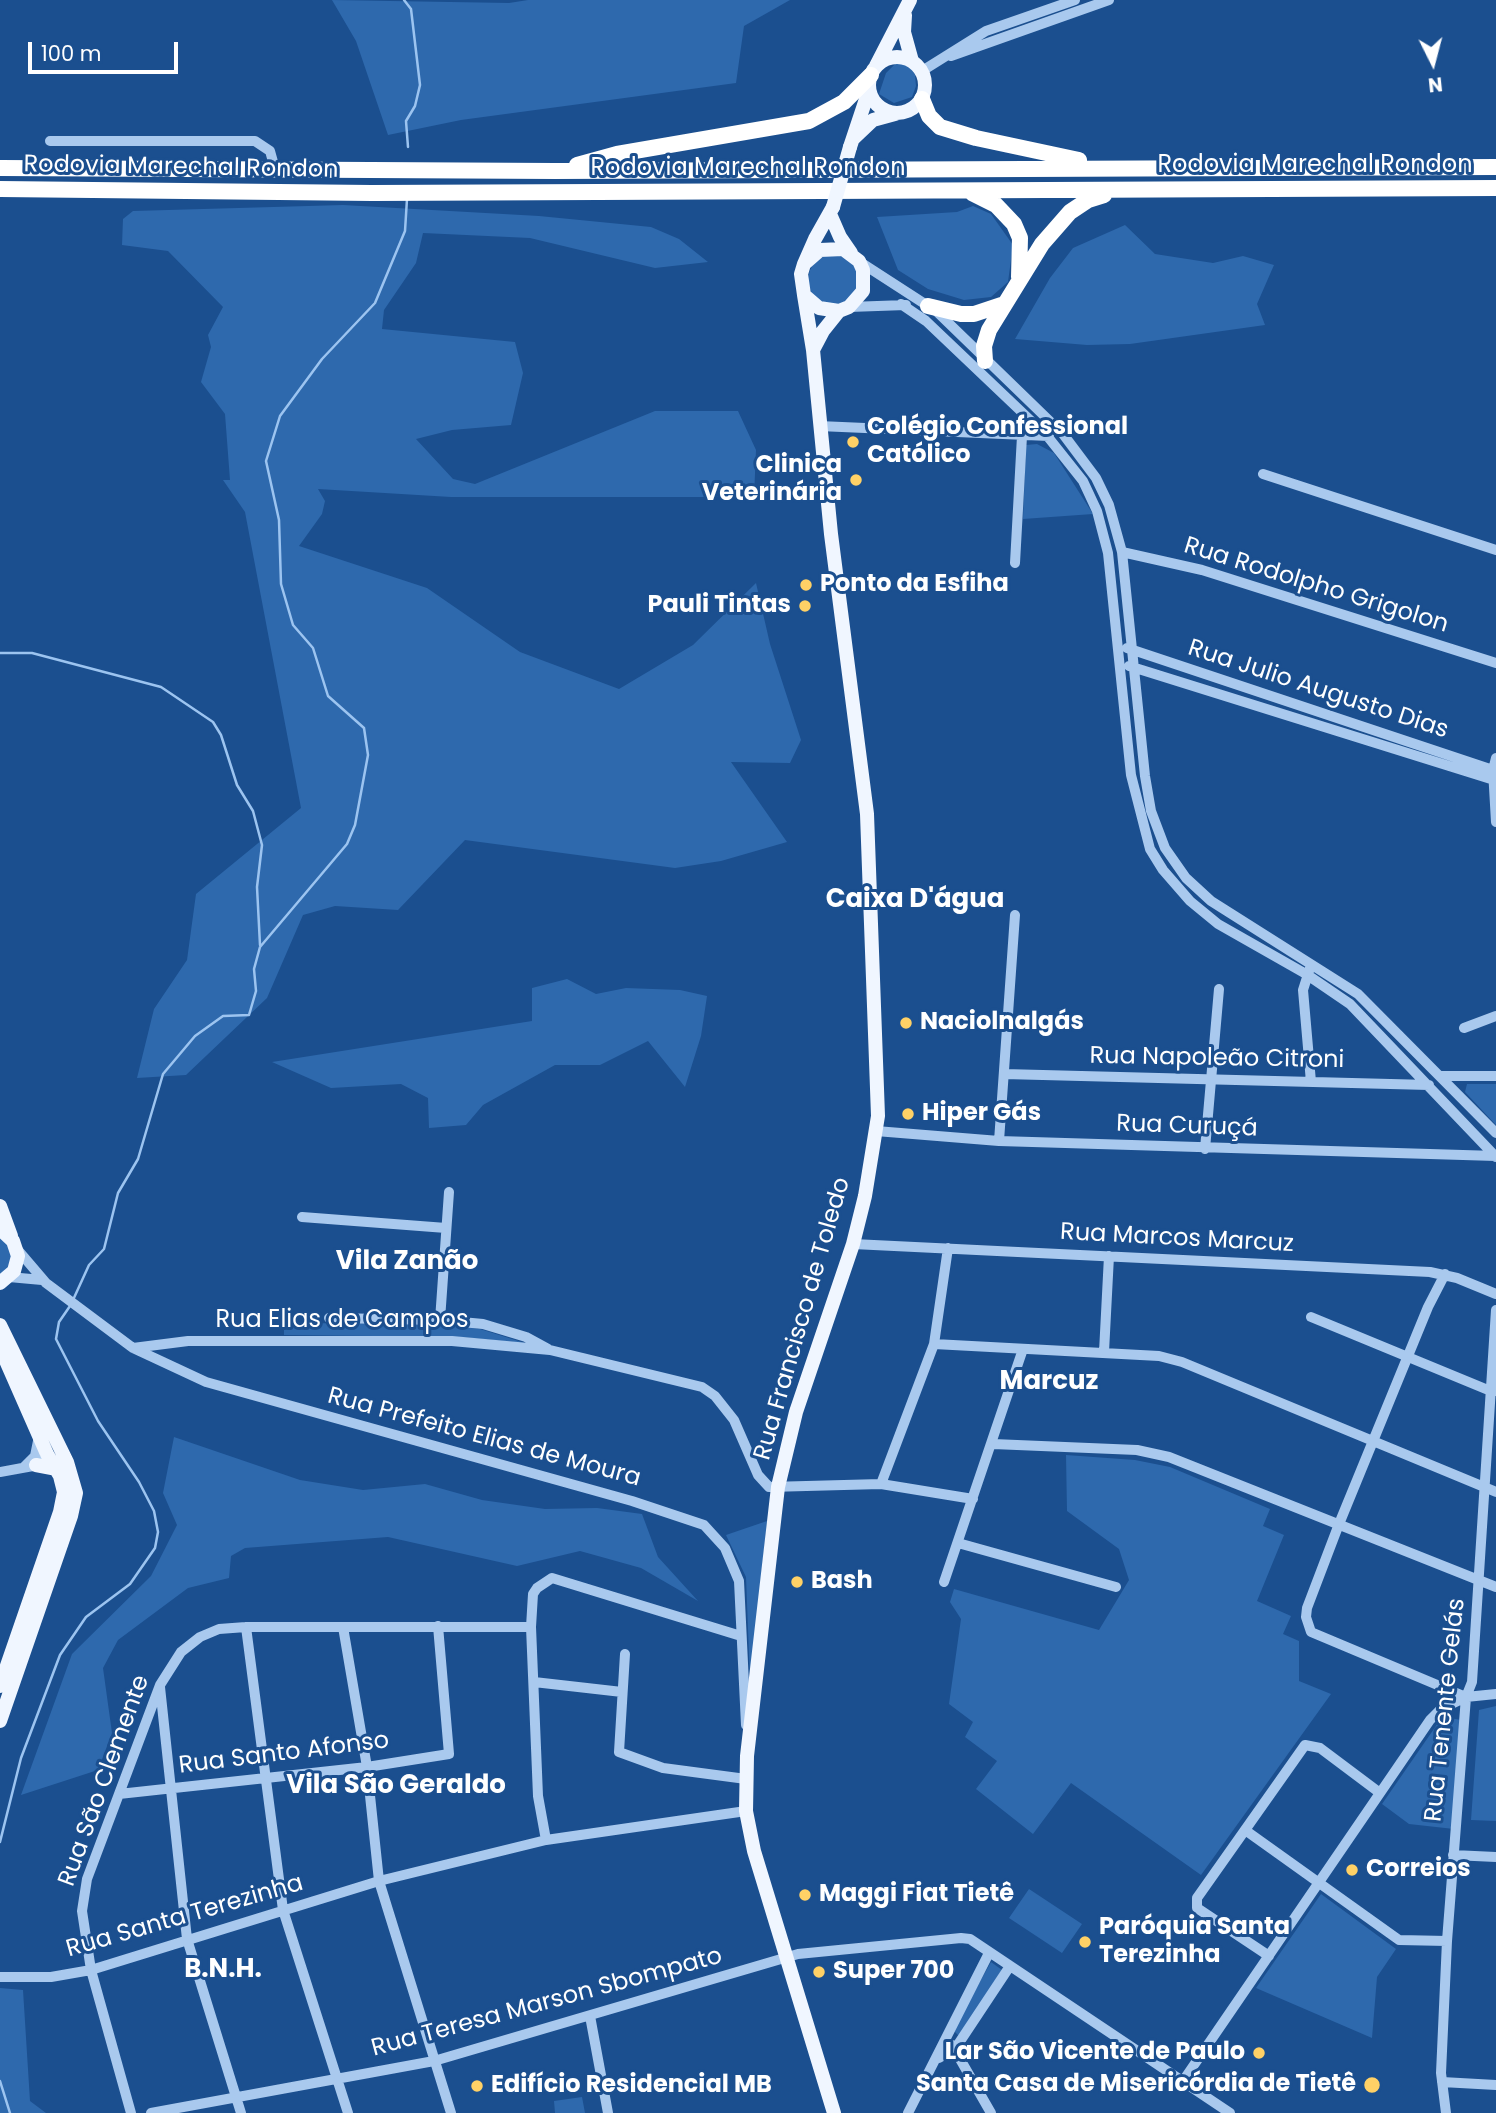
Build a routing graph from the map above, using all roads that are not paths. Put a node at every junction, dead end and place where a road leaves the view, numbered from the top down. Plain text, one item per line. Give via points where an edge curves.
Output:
1 (910, 0) edge
2 (1109, 0) edge
3 (1073, 5) edge
4 (917, 66) junction
5 (872, 77) junction
6 (922, 99) junction
7 (896, 114) junction
8 (50, 141) dead end
9 (851, 143) junction
10 (1116, 167) junction
11 (1496, 167) edge
12 (0, 168) edge
13 (275, 169) junction
14 (555, 171) junction
15 (1496, 188) edge
16 (0, 189) edge
17 (1119, 190) junction
18 (967, 191) junction
19 (831, 211) junction
20 (855, 257) junction
21 (804, 264) junction
22 (1018, 282) junction
23 (804, 295) junction
24 (1006, 303) junction
25 (901, 304) junction
26 (930, 307) junction
27 (844, 309) junction
28 (813, 350) junction
29 (985, 361) junction
30 (819, 426) junction
31 (1062, 434) junction
32 (1022, 436) junction
33 (1048, 437) junction
34 (1263, 474) dead end
35 (1496, 550) edge
36 (1122, 552) junction
37 (1015, 563) dead end
38 (1117, 645) junction
39 (1131, 649) junction
40 (1496, 663) edge
41 (1119, 665) junction
42 (1133, 667) junction
43 (1494, 769) edge
44 (1496, 822) edge
45 (1015, 915) dead end
46 (1313, 963) junction
47 (1306, 974) junction
48 (1219, 989) dead end
49 (1496, 1016) edge
50 (1464, 1028) dead end
51 (1004, 1074) junction
52 (1441, 1076) junction
53 (1496, 1076) edge
54 (1210, 1080) junction
55 (1311, 1082) junction
56 (1429, 1085) junction
57 (876, 1131) junction
58 (1496, 1133) edge
59 (999, 1142) junction
60 (1205, 1149) junction
61 (1496, 1156) edge
62 (449, 1192) dead end
63 (0, 1206) edge
64 (302, 1217) dead end
65 (446, 1228) junction
66 (0, 1229) edge
67 (853, 1244) junction
68 (15, 1245) junction
69 (948, 1248) junction
70 (1109, 1256) junction
71 (1445, 1274) junction
72 (44, 1282) junction
73 (3, 1283) edge
74 (1496, 1294) edge
75 (1496, 1310) edge
76 (1311, 1317) dead end
77 (328, 1318) dead end
78 (440, 1320) junction
79 (0, 1325) edge
80 (934, 1344) junction
81 (0, 1347) edge
82 (133, 1348) junction
83 (1023, 1349) junction
84 (550, 1350) junction
85 (1104, 1352) junction
86 (1407, 1357) junction
87 (1493, 1392) edge
88 (1496, 1432) edge
89 (46, 1435) junction
90 (1373, 1440) junction
91 (993, 1444) junction
92 (1486, 1453) junction
93 (47, 1454) junction
94 (29, 1467) junction
95 (57, 1469) junction
96 (0, 1472) edge
97 (881, 1484) junction
98 (778, 1487) junction
99 (1484, 1488) junction
100 (1496, 1492) edge
101 (974, 1499) junction
102 (1339, 1524) junction
103 (958, 1543) junction
104 (1479, 1581) junction
105 (944, 1582) dead end
106 (1116, 1587) dead end
107 (1496, 1587) edge
108 (438, 1626) junction
109 (246, 1627) junction
110 (343, 1627) junction
111 (531, 1627) junction
112 (741, 1636) junction
113 (625, 1654) dead end
114 (534, 1682) junction
115 (160, 1685) junction
116 (0, 1686) edge
117 (622, 1692) junction
118 (1496, 1694) edge
119 (1466, 1697) junction
120 (0, 1721) edge
121 (747, 1756) junction
122 (367, 1767) junction
123 (267, 1778) junction
124 (746, 1779) junction
125 (169, 1789) junction
126 (1380, 1793) junction
127 (119, 1794) junction
128 (746, 1811) junction
129 (1245, 1830) junction
130 (546, 1840) junction
131 (1453, 1854) junction
132 (1496, 1857) edge
133 (379, 1881) junction
134 (1319, 1883) junction
135 (284, 1910) junction
136 (187, 1939) junction
137 (1447, 1941) junction
138 (989, 1953) junction
139 (1269, 1956) junction
140 (787, 1957) junction
141 (1010, 1966) junction
142 (91, 1970) junction
143 (0, 1977) edge
144 (590, 2016) junction
145 (946, 2037) junction
146 (955, 2049) junction
147 (939, 2058) junction
148 (435, 2061) junction
149 (337, 2080) junction
150 (1183, 2081) junction
151 (1441, 2082) junction
152 (1496, 2085) edge
153 (236, 2098) junction
154 (131, 2113) edge
155 (150, 2113) edge
156 (241, 2113) edge
157 (348, 2113) edge
158 (451, 2113) edge
159 (608, 2113) edge
160 (834, 2113) edge
161 (908, 2113) edge
162 (991, 2113) edge
163 (1230, 2113) edge
164 (1446, 2113) edge

1 - 4 main road via 903,22
1 - 5 main road
2 - 3 street
3 - 4 street
4 - 5 main road via 892,58
4 - 6 main road via 925,90
5 - 7 main road via 876,104
5 - 9 main road
5 - 14 highway via 844,102 809,121 617,154
6 - 7 main road
6 - 10 highway via 940,127
7 - 9 main road via 873,120
8 - 13 street via 255,141 270,151
9 - 19 main road, bridge
10 - 11 highway, Rodovia Marechal Rondon
10 - 14 highway, Rodovia Marechal Rondon
12 - 13 highway, Rodovia Marechal Rondon
13 - 14 highway, Rodovia Marechal Rondon
15 - 17 highway, Rodovia Marechal Rondon
16 - 18 highway, Rodovia Marechal Rondon
17 - 18 highway, Rodovia Marechal Rondon
17 - 22 highway via 1088,200 1070,212
18 - 22 highway via 996,205 1014,224 1020,238
19 - 20 main road via 839,237
19 - 21 main road
20 - 21 main road via 831,247
20 - 26 street
20 - 27 main road via 865,281 857,300
21 - 23 main road
22 - 24 highway
23 - 27 main road via 819,308
23 - 28 main road, Rua Francisco de Toledo
24 - 26 highway via 974,314
24 - 29 highway via 985,339
25 - 26 street
25 - 27 street
25 - 33 street via 926,321
26 - 29 street
27 - 28 main road
28 - 30 main road, Rua Francisco de Toledo
29 - 31 street
30 - 32 street
30 - 57 main road, Rua Francisco de Toledo via 867,814 878,1070
31 - 33 street
31 - 36 street via 1096,478
32 - 33 street
32 - 37 street
33 - 38 street via 1083,481 1097,511 1108,553
34 - 35 street
36 - 39 street
36 - 40 street, Rua Rodolpho Grigolon via 1202,570
38 - 39 street, Rua Julio Augusto Dias
38 - 41 street
39 - 42 street
39 - 43 street, Rua Julio Augusto Dias
41 - 42 street, Rua Julio Augusto Dias
41 - 47 street via 1131,775 1139,814 1157,859 1204,914
42 - 43 street, Rua Julio Augusto Dias
42 - 46 street via 1151,811 1165,848 1186,878 1211,901
43 - 44 street
45 - 51 street
46 - 47 street
46 - 52 street via 1358,994
47 - 55 street via 1303,990
47 - 56 street via 1350,1004
48 - 54 street
49 - 50 street
51 - 54 street, Rua Napoleão Citroni
51 - 59 street
52 - 53 street
52 - 58 street
54 - 55 street, Rua Napoleão Citroni
54 - 60 street
55 - 56 street, Rua Napoleão Citroni
56 - 61 street
57 - 59 street, Rua Curuçá
57 - 67 main road, Rua Francisco de Toledo
59 - 60 street, Rua Curuçá
60 - 61 street, Rua Curuçá
62 - 65 street
63 - 68 main road
64 - 65 street
65 - 78 street
66 - 68 main road
67 - 69 street, Rua Marcos Marcuz
67 - 98 main road, Rua Francisco de Toledo via 796,1412
68 - 72 street, Rua Prefeito Elias de Moura
68 - 73 main road via 17,1264
69 - 70 street, Rua Marcos Marcuz
69 - 80 street
70 - 71 street, Rua Marcos Marcuz
70 - 85 street
71 - 74 street, Rua Marcos Marcuz
71 - 86 street
72 - 73 street
72 - 82 street, Rua Prefeito Elias de Moura
75 - 87 street, Rua Tenente Gelás
76 - 86 street
77 - 78 street, Rua Elias de Campos
78 - 84 street, Rua Elias de Campos via 483,1324
79 - 89 main road
80 - 83 street
80 - 97 street
81 - 89 main road
82 - 84 street, Rua Elias de Campos via 188,1341 452,1341
82 - 112 street, Rua Prefeito Elias de Moura via 206,1381 704,1525 726,1548 736,1574
83 - 85 street
83 - 91 street
84 - 98 street, Rua Elias de Campos via 702,1387 734,1420 760,1480
85 - 90 street via 1182,1362
86 - 87 street
86 - 90 street
87 - 92 street, Rua Tenente Gelás
88 - 92 street
89 - 93 main road
89 - 94 street
89 - 120 main road via 72,1473 74,1504
90 - 99 street
90 - 102 street
91 - 101 street
91 - 102 street via 1137,1450 1169,1457
92 - 99 street, Rua Tenente Gelás
93 - 94 street
93 - 95 main road
94 - 95 main road
94 - 96 street
95 - 116 main road via 64,1485 63,1503
97 - 98 street
97 - 101 street
98 - 121 main road, Rua Francisco de Toledo
99 - 100 street
99 - 104 street, Rua Tenente Gelás
101 - 103 street
102 - 104 street
102 - 119 street via 1307,1608 1311,1632
103 - 105 street
103 - 106 street
104 - 107 street
104 - 119 street, Rua Tenente Gelás via 1472,1682
108 - 110 street, Rua São Clemente
108 - 111 street, Rua São Clemente
108 - 122 street, Rua Santo Afonso via 451,1751
109 - 110 street, Rua São Clemente
109 - 115 street, Rua São Clemente via 219,1629 200,1637 181,1652
109 - 123 street
110 - 122 street
111 - 112 street via 533,1594 552,1578
111 - 114 street
112 - 121 street, Rua Prefeito Elias de Moura
113 - 117 street
114 - 117 street
114 - 130 street via 538,1796
115 - 125 street
115 - 127 street, Rua São Clemente
117 - 124 street via 620,1752 663,1768
118 - 119 street
119 - 126 street via 1430,1720
119 - 131 street, Rua Tenente Gelás
121 - 124 main road, Rua Francisco de Toledo
122 - 123 street, Rua Santo Afonso
122 - 133 street
123 - 125 street, Rua Santo Afonso
123 - 135 street
124 - 128 main road, Rua Francisco de Toledo
125 - 127 street, Rua Santo Afonso
125 - 136 street
126 - 129 street via 1320,1748 1305,1745
126 - 134 street
127 - 142 street, Rua São Clemente via 87,1879 82,1911
128 - 130 street, Rua Santa Terezinha
128 - 140 main road, Rua Francisco de Toledo
129 - 134 street
129 - 139 street via 1197,1898 1197,1908
130 - 133 street, Rua Santa Terezinha
131 - 132 street
131 - 137 street, Rua Tenente Gelás
133 - 135 street, Rua Santa Terezinha
133 - 148 street
134 - 137 street via 1399,1940
134 - 139 street
135 - 136 street, Rua Santa Terezinha
135 - 149 street
136 - 142 street, Rua Santa Terezinha
136 - 153 street
137 - 151 street, Rua Tenente Gelás
138 - 140 street, Rua Teresa Marson Sbompato via 961,1938
138 - 141 street, Rua Teresa Marson Sbompato
138 - 145 street
139 - 150 street
140 - 144 street, Rua Teresa Marson Sbompato
140 - 160 main road, Rua Francisco de Toledo
141 - 146 street
141 - 150 street, Rua Teresa Marson Sbompato
142 - 143 street, Rua Santa Terezinha via 51,1977
142 - 154 street, Rua São Clemente
144 - 148 street, Rua Teresa Marson Sbompato
144 - 159 street
145 - 146 street
145 - 147 street
146 - 147 street
146 - 162 street
147 - 161 street
148 - 149 street, Rua Teresa Marson Sbompato
148 - 158 street
149 - 153 street, Rua Teresa Marson Sbompato
149 - 157 street
150 - 163 street, Rua Teresa Marson Sbompato
151 - 152 street
151 - 164 street, Rua Tenente Gelás
153 - 155 street, Rua Teresa Marson Sbompato
153 - 156 street

